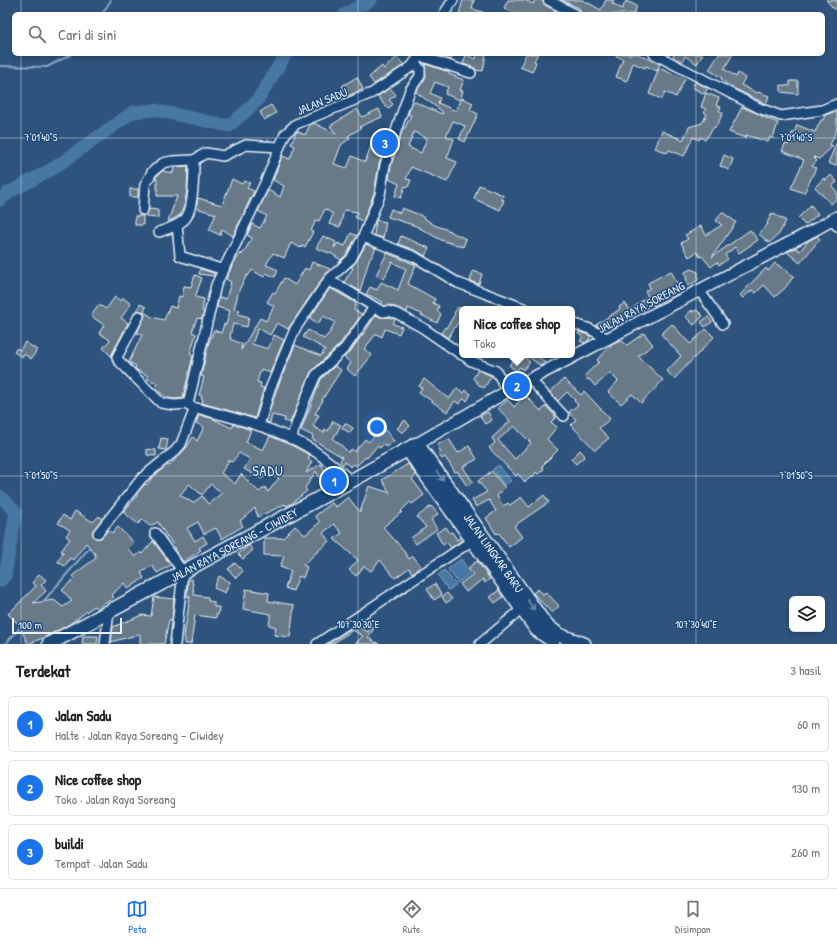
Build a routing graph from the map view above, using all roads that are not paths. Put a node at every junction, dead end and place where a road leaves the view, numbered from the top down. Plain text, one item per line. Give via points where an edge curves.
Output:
1 (452, 0) edge
2 (548, 0) edge
3 (561, 3) edge
4 (445, 12) edge
5 (573, 12) edge
6 (658, 56) edge
7 (419, 58) edge
8 (471, 73) dead end
9 (837, 104) edge
10 (279, 147) junction
11 (194, 160) junction
12 (143, 210) dead end
13 (835, 221) edge
14 (177, 225) junction
15 (159, 232) dead end
16 (363, 237) junction
17 (224, 270) junction
18 (328, 281) junction
19 (699, 290) junction
20 (518, 306) edge
21 (374, 307) junction
22 (139, 316) dead end
23 (575, 324) edge
24 (723, 324) dead end
25 (608, 339) junction
26 (459, 353) edge
27 (575, 357) edge
28 (466, 358) edge
29 (572, 358) edge
30 (531, 380) junction
31 (506, 392) junction
32 (191, 406) junction
33 (564, 416) dead end
34 (259, 426) junction
35 (291, 439) junction
36 (412, 447) junction
37 (351, 481) junction
38 (98, 533) dead end
39 (155, 533) dead end
40 (473, 540) junction
41 (183, 572) junction
42 (522, 609) junction
43 (109, 611) junction
44 (537, 630) junction
45 (50, 644) edge
46 (105, 644) edge
47 (175, 644) edge
48 (317, 644) edge
49 (480, 644) edge
50 (543, 644) edge
51 (558, 644) edge
52 (584, 644) edge

1 - 4 street
2 - 3 street
3 - 5 street
6 - 9 street via 758,108 781,116 822,110
7 - 8 street
7 - 10 street, JALAN SADU via 372,93 296,124 285,134
7 - 16 street via 420,76 410,90 385,165 380,194
10 - 11 street via 246,145 223,156 206,153
10 - 17 street, JALAN SADU via 273,166
11 - 12 street via 167,161 152,172 145,185
11 - 14 street via 194,187 188,214
13 - 19 main road, JALAN RAYA SOREANG
14 - 15 street
14 - 17 street via 180,256
16 - 18 street via 351,259
16 - 20 street via 415,257 458,283
17 - 32 street, JALAN SADU via 216,285
18 - 21 street
18 - 34 street via 291,339 270,390
19 - 24 street
19 - 25 main road, JALAN RAYA SOREANG
21 - 26 street via 382,312 398,314
21 - 35 street via 346,348 316,375
22 - 32 street via 117,357 118,360 161,404
23 - 25 street
25 - 27 main road, JALAN RAYA SOREANG
28 - 31 street via 496,371
29 - 30 main road, JALAN RAYA SOREANG
30 - 31 main road, JALAN RAYA SOREANG
30 - 33 street
31 - 36 main road, JALAN RAYA SOREANG
32 - 34 street
32 - 38 street, JALAN SADU via 181,444 142,478
34 - 35 street
35 - 37 street via 332,463
36 - 37 highway, JALAN RAYA SOREANG - CIWIDEY
36 - 40 highway, JALAN LINGKAR BARU
36 -> 52 highway, JALAN LINGKAR BARU via 545,624 560,635
37 - 41 highway, JALAN RAYA SOREANG - CIWIDEY
39 - 41 street
40 - 42 highway, JALAN LINGKAR BARU
40 - 48 street
41 - 43 highway, JALAN RAYA SOREANG - CIWIDEY
41 - 47 street
42 - 44 highway, JALAN LINGKAR BARU
42 - 49 street
43 - 45 highway, JALAN RAYA SOREANG - CIWIDEY
43 - 46 street
44 - 50 street
44 - 51 highway, JALAN LINGKAR BARU

